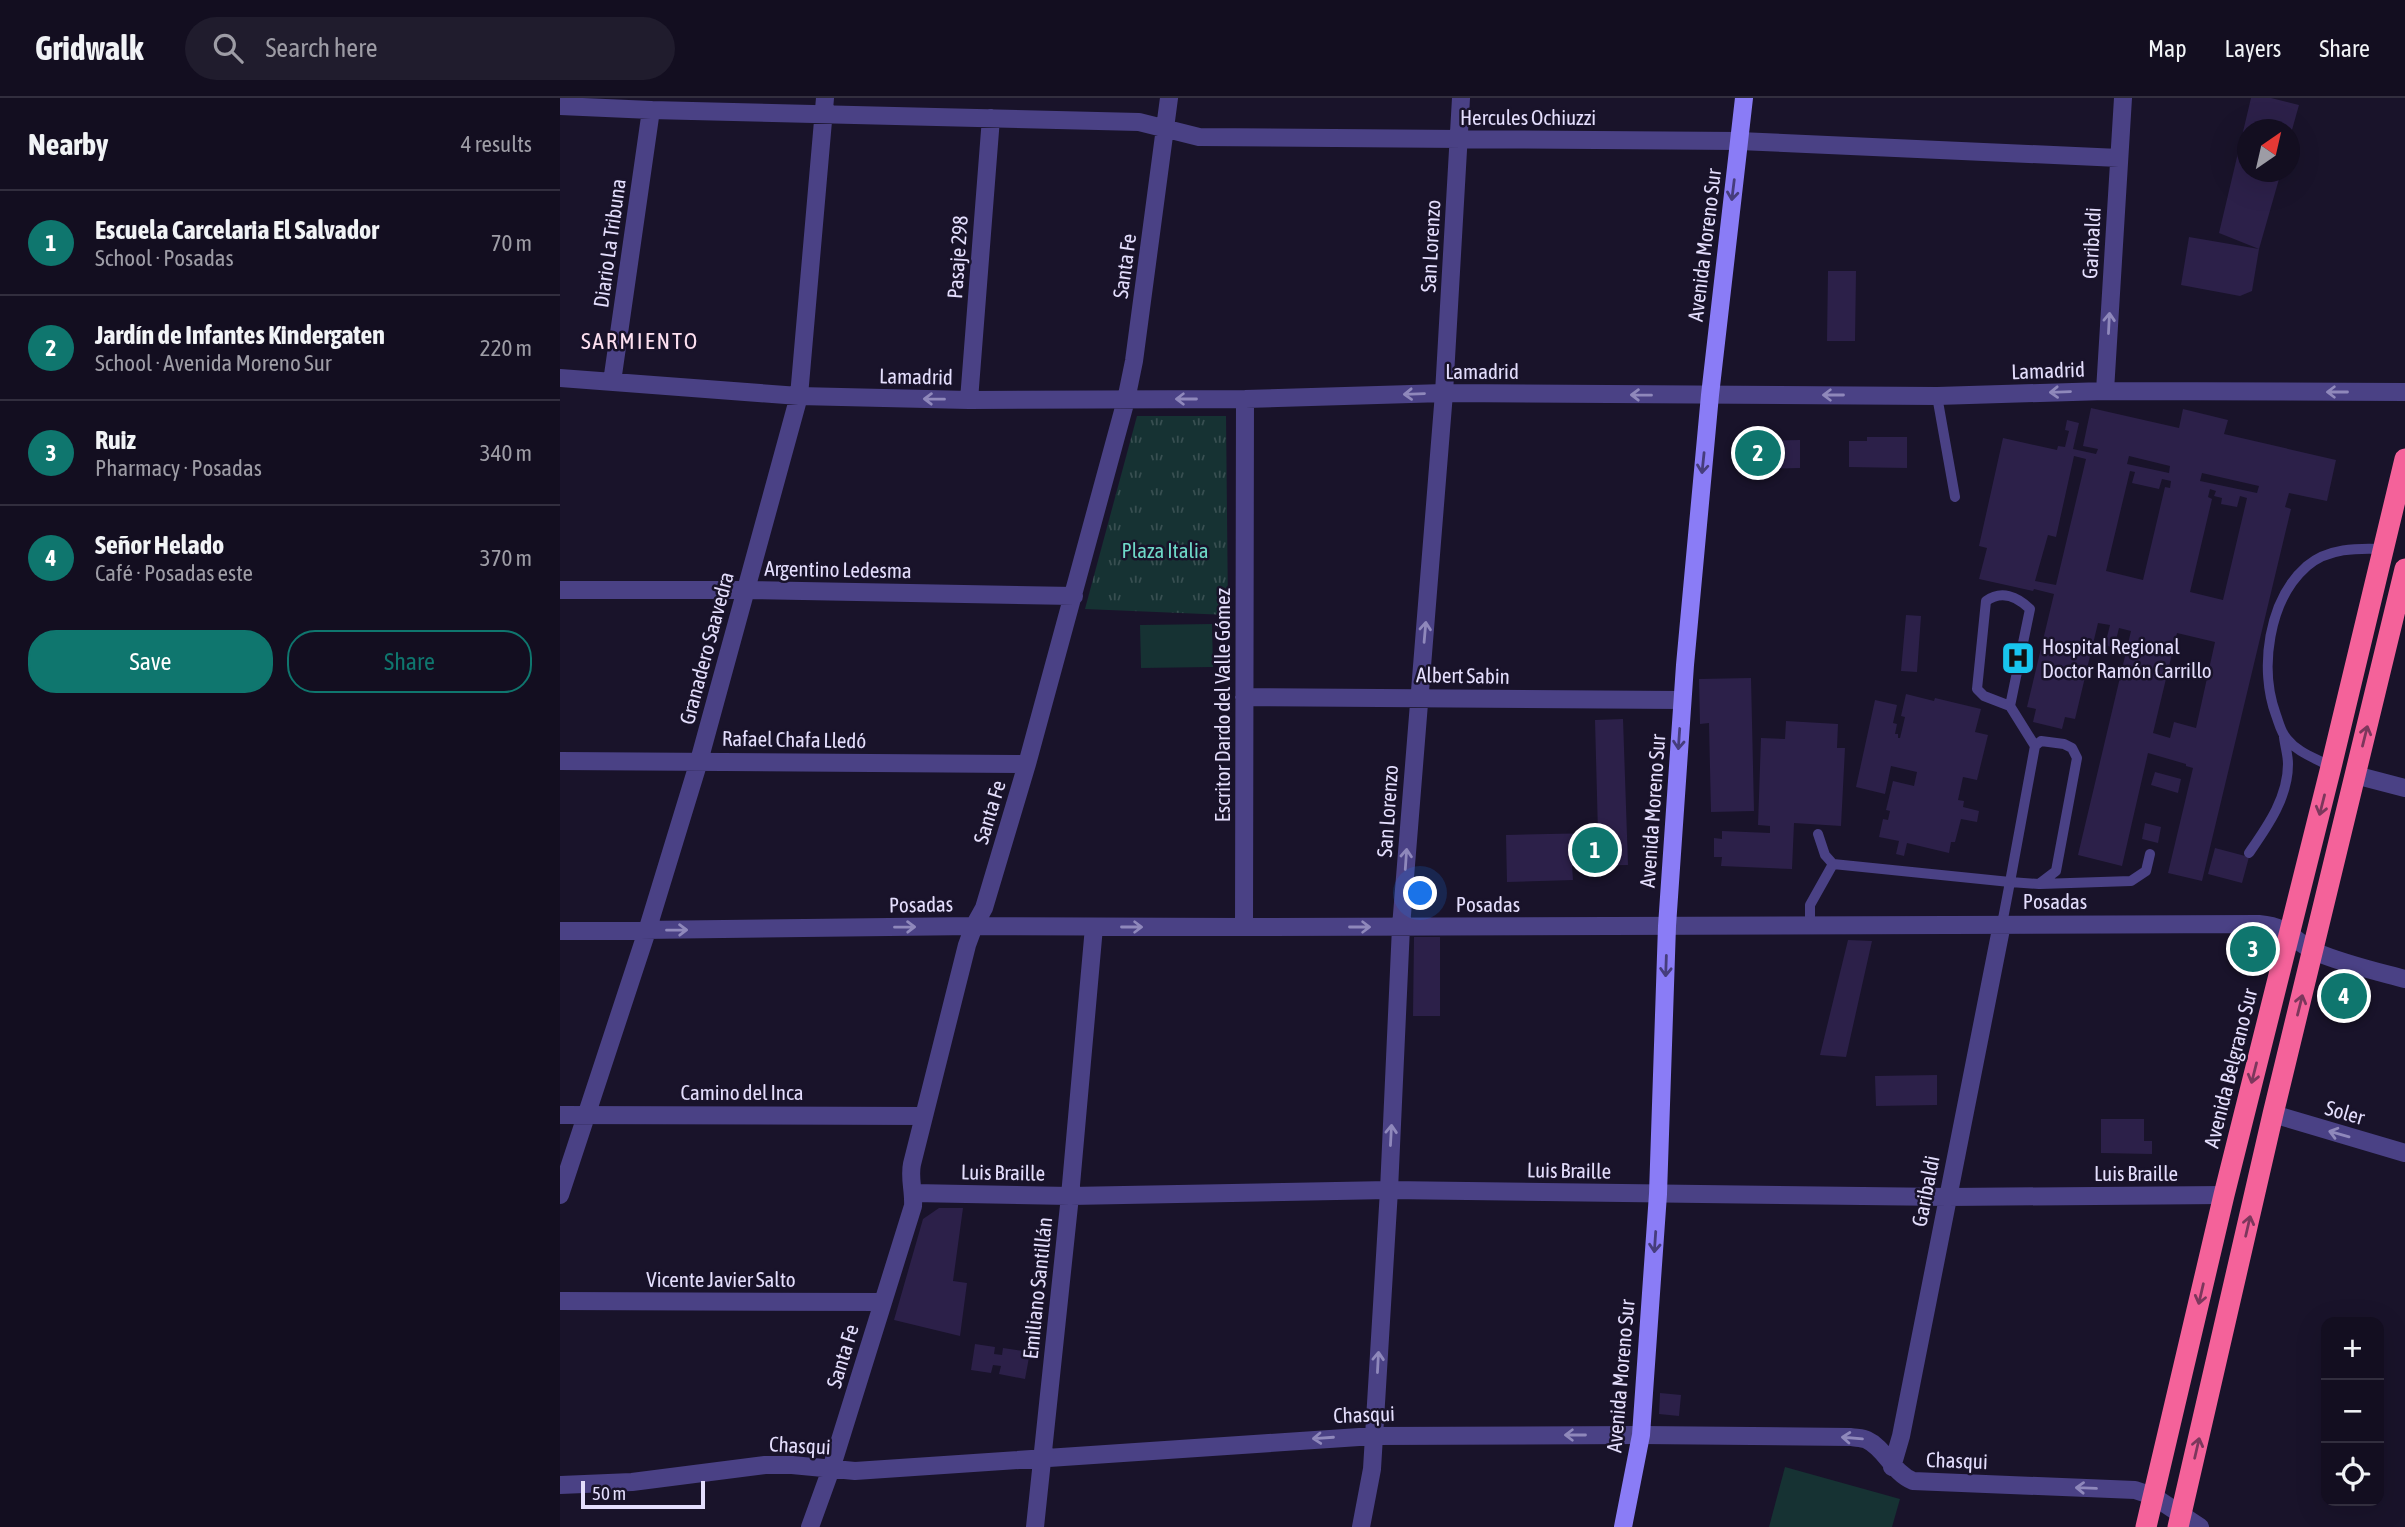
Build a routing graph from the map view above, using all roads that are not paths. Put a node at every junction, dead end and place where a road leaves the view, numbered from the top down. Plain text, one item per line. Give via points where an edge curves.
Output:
1 (1169, 98) edge
2 (1461, 98) edge
3 (1744, 98) edge
4 (2123, 98) edge
5 (560, 106) edge
6 (825, 106) edge
7 (651, 110) junction
8 (991, 118) junction
9 (1165, 128) junction
10 (1459, 139) junction
11 (1739, 141) junction
12 (2119, 158) junction
13 (560, 378) edge
14 (612, 382) junction
15 (2105, 391) junction
16 (2405, 392) edge
17 (1444, 393) junction
18 (799, 396) junction
19 (1710, 396) junction
20 (1937, 396) junction
21 (1245, 399) junction
22 (969, 400) junction
23 (1126, 400) junction
24 (2405, 458) edge
25 (1955, 497) dead end
26 (2383, 549) junction
27 (2405, 569) edge
28 (560, 590) edge
29 (745, 590) junction
30 (2402, 595) edge
31 (1074, 596) junction
32 (1244, 697) junction
33 (1419, 698) junction
34 (1682, 700) junction
35 (2010, 706) junction
36 (2284, 736) junction
37 (2035, 746) junction
38 (560, 761) edge
39 (699, 761) junction
40 (1027, 764) junction
41 (2331, 767) junction
42 (2355, 775) junction
43 (2405, 788) edge
44 (1818, 834) dead end
45 (2249, 853) dead end
46 (2150, 854) dead end
47 (1833, 864) junction
48 (2010, 882) junction
49 (2039, 884) junction
50 (2002, 924) junction
51 (1810, 925) junction
52 (974, 926) junction
53 (1667, 926) junction
54 (1094, 927) junction
55 (1401, 927) junction
56 (1244, 928) junction
57 (560, 931) edge
58 (647, 931) junction
59 (2289, 932) junction
60 (2312, 950) junction
61 (2405, 979) edge
62 (2273, 1114) junction
63 (560, 1115) edge
64 (588, 1115) junction
65 (923, 1116) junction
66 (2405, 1153) edge
67 (1389, 1190) junction
68 (914, 1193) junction
69 (1658, 1194) junction
70 (560, 1195) edge
71 (2224, 1195) junction
72 (1070, 1196) junction
73 (1947, 1197) junction
74 (560, 1301) edge
75 (883, 1302) junction
76 (1641, 1434) junction
77 (1374, 1436) junction
78 (1042, 1459) junction
79 (1892, 1467) junction
80 (831, 1469) junction
81 (560, 1485) edge
82 (2154, 1496) junction
83 (2180, 1521) edge
84 (810, 1527) edge
85 (1035, 1527) edge
86 (1361, 1527) edge
87 (1623, 1527) edge
88 (2146, 1527) edge
89 (2200, 1527) edge

1 - 9 street, Santa Fe
2 - 10 street, San Lorenzo
3 - 11 street, Avenida Moreno Sur
4 - 12 street, Garibaldi
5 - 7 street, Hercules Ochiuzzi
6 - 7 street, Hercules Ochiuzzi
6 - 8 street, Hercules Ochiuzzi
6 - 18 street, Granadero Saavedra
7 - 14 street, Diario La Tribuna
8 - 9 street, Hercules Ochiuzzi via 1139,122
8 - 22 street, Pasaje 298
9 - 10 street, Hercules Ochiuzzi via 1199,136
9 - 23 street, Santa Fe
10 - 11 street, Hercules Ochiuzzi
10 - 17 street, San Lorenzo
11 - 12 street, Hercules Ochiuzzi
11 -> 19 street, Avenida Moreno Sur
15 -> 12 street, Garibaldi
13 - 14 street, Lamadrid
14 - 18 street, Lamadrid
16 -> 15 street, Lamadrid
15 -> 20 street, Lamadrid
19 -> 17 street, Lamadrid
17 -> 21 street, Lamadrid
33 -> 17 street, San Lorenzo
22 -> 18 street, Lamadrid
18 - 29 street, Granadero Saavedra
20 -> 19 street, Lamadrid
19 -> 34 street, Avenida Moreno Sur
20 - 25 lane
21 -> 23 street, Lamadrid
21 - 32 street, Escritor Dardo del Valle Gómez
22 - 23 street, Lamadrid
23 - 31 street, Santa Fe
24 - 26 highway, Avenida Belgrano Sur
26 - 36 lane via 2329,553 2308,565 2289,586 2267,664 2271,700
26 - 41 highway, Avenida Belgrano Sur
27 - 30 highway
28 - 29 street, Argentino Ledesma
29 - 31 street, Argentino Ledesma
29 - 39 street, Granadero Saavedra
42 -> 30 highway
31 - 40 street, Santa Fe
32 - 33 street, Albert Sabin
32 - 56 street, Escritor Dardo del Valle Gómez
33 - 34 street, Albert Sabin
55 -> 33 street, San Lorenzo
34 -> 53 street, Avenida Moreno Sur
35 - 35 lane via 1978,690 1986,601 1994,595 2021,600 2030,609
35 - 37 lane
36 - 41 lane via 2296,749
36 - 45 lane via 2288,765 2282,794
37 - 48 lane
37 - 49 lane via 2041,741 2064,744 2077,758 2056,871
38 - 39 street, Rafael Chafa Lledó
39 - 40 street, Rafael Chafa Lledó
39 - 58 street, Granadero Saavedra
40 - 52 street, Santa Fe via 984,908
41 -> 59 highway, Avenida Belgrano Sur
42 - 43 street
42 - 60 highway
44 - 47 lane
46 - 49 lane via 2146,871 2131,881
47 - 48 lane
47 - 51 lane via 1810,905
48 - 49 lane
48 - 50 lane
50 - 51 street, Posadas
50 - 59 street, Posadas via 2259,924
50 - 73 street, Garibaldi
51 - 53 street, Posadas
52 - 54 street, Posadas
58 -> 52 street, Posadas
52 - 65 street, Santa Fe
53 - 55 street, Posadas
53 -> 69 street, Avenida Moreno Sur
54 -> 56 street, Posadas
54 - 72 street, Emiliano Santillán
56 -> 55 street, Posadas
67 -> 55 street, San Lorenzo
57 - 58 street, Posadas
58 - 64 street, Granadero Saavedra
59 - 60 street
59 -> 71 highway, Avenida Belgrano Sur
60 - 61 street
62 -> 60 highway
66 -> 62 street, Soler
83 -> 62 highway
63 - 64 street, Camino del Inca
64 - 65 street, Camino del Inca
64 - 70 street, Granadero Saavedra
65 - 68 street, Santa Fe via 910,1174
67 - 69 street, Luis Braille
67 - 72 street, Luis Braille
77 -> 67 street, San Lorenzo
68 - 72 street, Luis Braille
68 - 75 street, Santa Fe
69 - 73 street, Luis Braille
69 -> 76 street, Avenida Moreno Sur
71 - 73 street, Luis Braille
71 -> 82 highway, Avenida Belgrano Sur
72 - 78 street, Emiliano Santillán
73 - 79 street, Garibaldi
74 - 75 street, Vicente Javier Salto
75 - 80 street, Santa Fe
76 -> 77 street, Chasqui
79 -> 76 street, Chasqui via 1877,1447 1851,1437
76 - 87 street, Avenida Moreno Sur
77 -> 78 street, Chasqui
77 - 86 street, San Lorenzo
78 - 80 street, Chasqui
78 - 85 street, Emiliano Santillán
82 -> 79 street, Chasqui via 2135,1490 1913,1481
80 - 81 street, Chasqui via 765,1465 632,1482
80 - 84 street, Santa Fe
82 - 83 street
82 - 88 highway, Avenida Belgrano Sur
83 - 89 street

